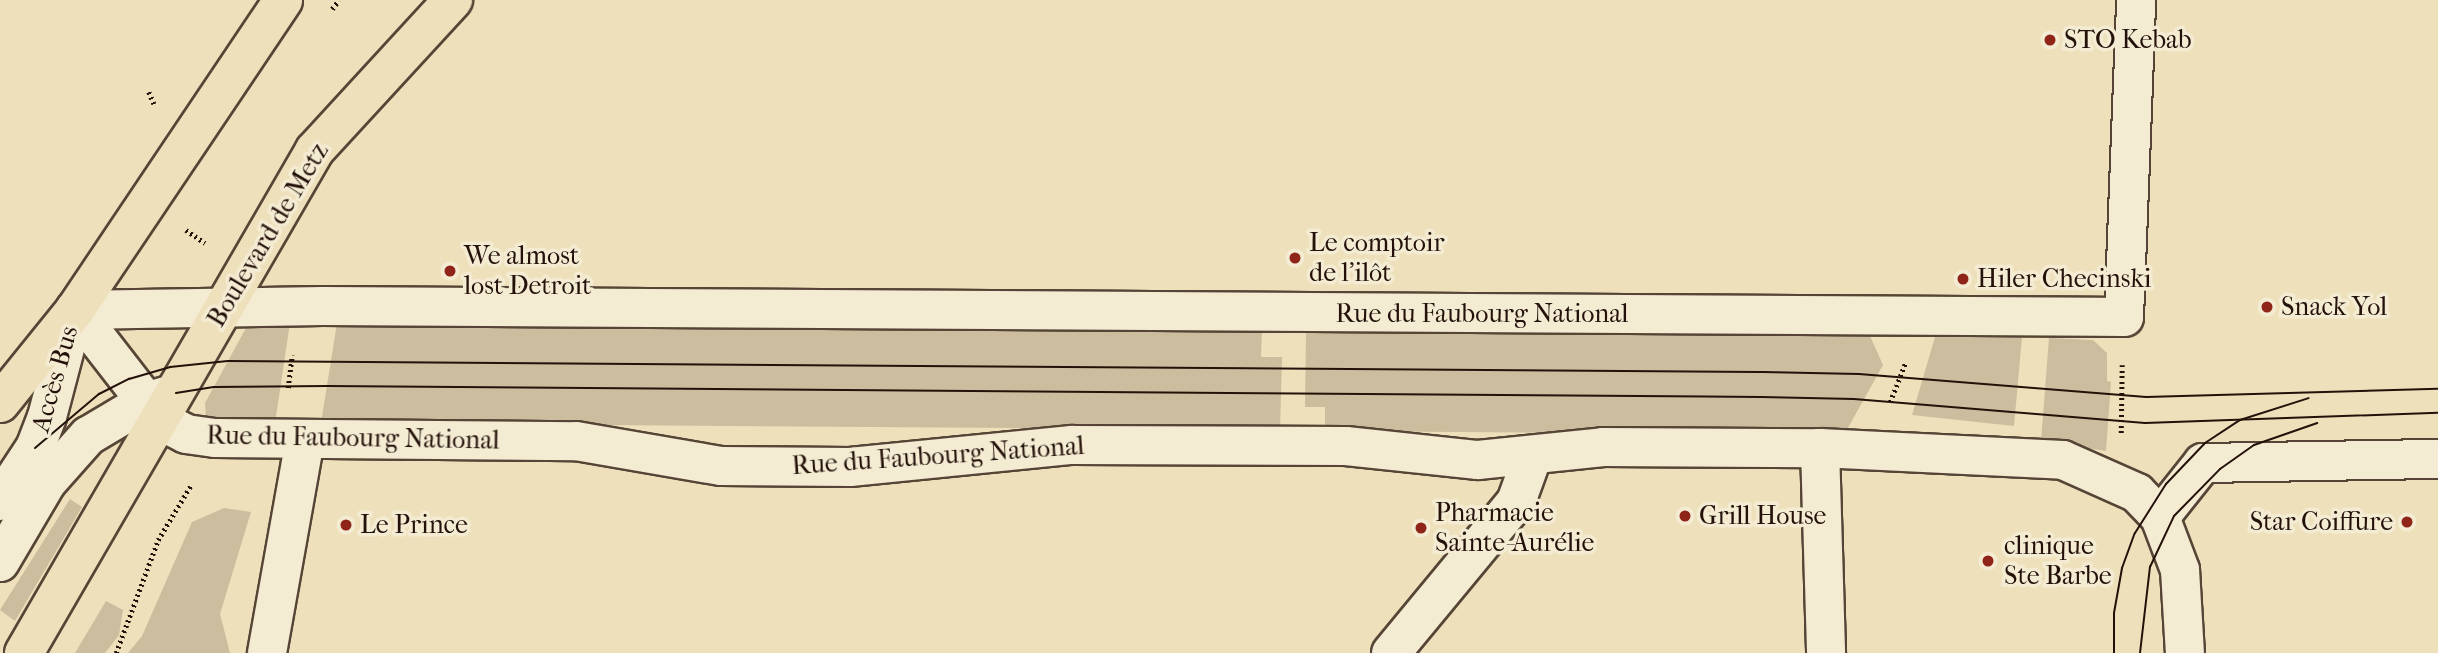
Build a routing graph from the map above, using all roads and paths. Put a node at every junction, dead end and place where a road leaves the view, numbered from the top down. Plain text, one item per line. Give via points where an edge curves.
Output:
1 (283, 0) edge
2 (453, 0) edge
3 (2136, 0) edge
4 (223, 306) junction
5 (75, 310) junction
6 (1899, 317) junction
7 (2124, 317) junction
8 (0, 403) edge
9 (161, 405) junction
10 (305, 440) junction
11 (2120, 447) dead end
12 (1820, 448) junction
13 (1868, 450) junction
14 (1533, 455) junction
15 (2438, 458) edge
16 (198, 474) dead end
17 (0, 501) edge
18 (2149, 505) junction
19 (0, 562) edge
20 (24, 653) edge
21 (116, 653) edge
22 (267, 653) edge
23 (1391, 653) edge
24 (1826, 653) edge
25 (2185, 653) edge

1 - 5 main road
2 - 4 main road, Boulevard de Metz via 315,150
3 - 7 street
4 - 5 street, Rue du Faubourg National
4 - 6 street, Rue du Faubourg National
4 - 9 main road, Boulevard de Metz
5 - 8 main road
5 - 9 street, Rue du Faubourg National
5 - 17 street, Accès Bus via 57,387 35,448
6 - 7 street, Rue du Faubourg National
6 - 13 path via 1905,366
7 - 11 path
9 - 10 street, Rue du Faubourg National via 186,434
9 - 19 street via 88,436 65,460
9 - 20 main road, Boulevard de Metz
10 - 14 street, Rue du Faubourg National via 576,441 721,466 850,467 1072,445 1346,446 1478,460
10 - 22 street
12 - 13 street, Rue du Faubourg National
12 - 14 street, Rue du Faubourg National via 1603,447
12 - 24 street
13 - 18 street, Rue du Faubourg National via 2063,460
14 - 23 street via 1516,502
15 - 18 street via 2203,463
16 - 21 path via 158,540
18 - 25 street via 2180,570

